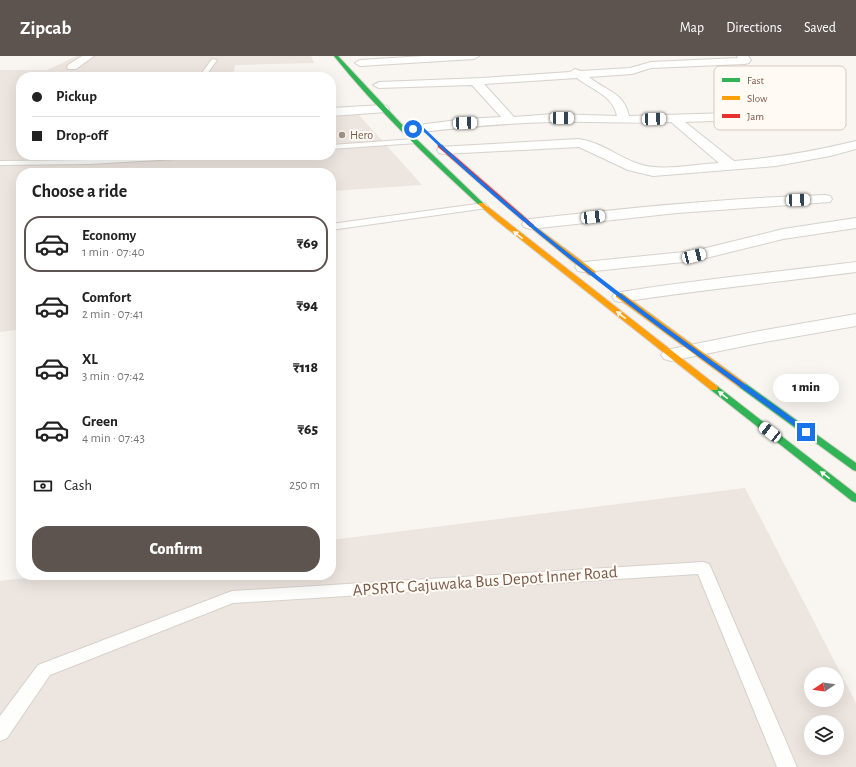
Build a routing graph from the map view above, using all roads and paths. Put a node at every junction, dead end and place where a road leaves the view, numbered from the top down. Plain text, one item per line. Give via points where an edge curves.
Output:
1 (89, 56) edge
2 (336, 56) edge
3 (474, 56) edge
4 (742, 56) edge
5 (659, 58) dead end
6 (636, 59) dead end
7 (214, 60) dead end
8 (357, 60) edge
9 (569, 62) dead end
10 (72, 67) dead end
11 (206, 72) edge
12 (579, 74) junction
13 (353, 76) junction
14 (372, 78) junction
15 (475, 81) junction
16 (390, 96) dead end
17 (383, 109) junction
18 (336, 112) edge
19 (714, 117) edge
20 (673, 118) junction
21 (624, 120) junction
22 (511, 121) junction
23 (419, 125) junction
24 (404, 130) junction
25 (414, 141) junction
26 (856, 145) edge
27 (336, 147) edge
28 (444, 150) junction
29 (112, 160) edge
30 (0, 163) edge
31 (731, 166) junction
32 (825, 199) dead end
33 (484, 206) junction
34 (856, 223) edge
35 (530, 224) junction
36 (336, 226) edge
37 (549, 239) junction
38 (531, 245) junction
39 (856, 267) edge
40 (590, 272) joint
41 (615, 292) joint
42 (856, 320) edge
43 (694, 350) junction
44 (671, 355) junction
45 (856, 468) edge
46 (856, 486) edge
47 (844, 490) junction
48 (856, 500) edge
49 (0, 732) edge
50 (787, 767) edge

1 - 10 street
2 - 13 main road
3 - 8 street
4 - 12 street via 745,61 651,65 632,71
5 - 6 street
7 - 11 lane
8 - 14 main road
9 - 12 street
12 - 15 street
12 - 21 street via 616,98 622,106
13 - 14 main road
13 - 17 main road
14 - 15 street
14 - 16 main road
15 - 22 street
17 - 18 street
17 - 24 main road
19 - 20 street
20 - 21 street
20 - 31 street
21 - 22 street via 553,118
22 - 23 street
23 - 24 main road
23 - 28 main road
24 - 25 main road
25 - 27 lane
25 - 33 main road
26 - 31 street via 776,162
28 - 31 street via 580,142 640,170 664,171
28 - 35 main road
29 - 30 lane
32 - 35 street via 753,201
33 - 36 lane
38 -> 33 main road
34 - 40 street via 783,234 694,256
35 - 37 main road
37 - 38 main road
37 - 40 main road
44 -> 38 main road
39 - 41 street via 737,282
41 - 43 main road
42 - 43 street
43 - 44 street
43 - 45 main road
47 -> 44 main road
46 - 47 main road
47 - 48 main road
49 - 50 lane, APSRTC Gajuwaka Bus Depot Inner Road via 44,670 232,597 703,568

